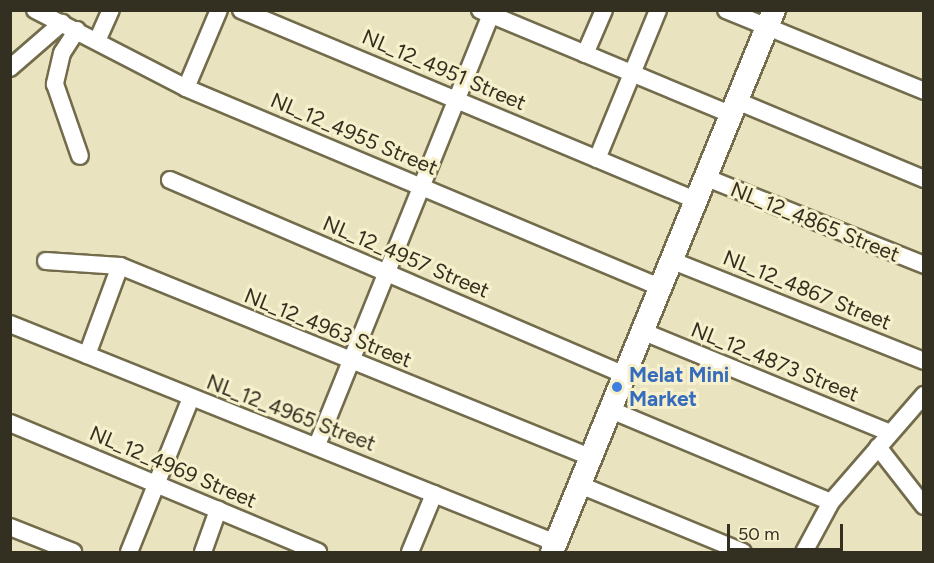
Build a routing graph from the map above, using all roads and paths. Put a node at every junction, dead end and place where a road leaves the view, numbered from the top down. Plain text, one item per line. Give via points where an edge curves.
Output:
1 (35, 10) edge
2 (111, 10) edge
3 (219, 10) edge
4 (241, 10) edge
5 (604, 10) edge
6 (658, 10) edge
7 (726, 10) edge
8 (488, 12) edge
9 (771, 18) edge
10 (62, 23) junction
11 (77, 30) junction
12 (97, 41) junction
13 (585, 54) junction
14 (10, 69) edge
15 (633, 75) junction
16 (186, 88) junction
17 (924, 91) edge
18 (454, 99) junction
19 (734, 108) junction
20 (80, 156) dead end
21 (597, 159) junction
22 (707, 178) junction
23 (924, 178) edge
24 (170, 180) dead end
25 (419, 185) junction
26 (698, 201) junction
27 (46, 261) dead end
28 (673, 261) junction
29 (924, 265) edge
30 (120, 266) junction
31 (383, 272) junction
32 (662, 288) junction
33 (10, 324) edge
34 (644, 332) junction
35 (87, 355) junction
36 (924, 361) edge
37 (349, 362) junction
38 (624, 375) junction
39 (924, 395) edge
40 (191, 398) junction
41 (611, 410) junction
42 (10, 423) edge
43 (890, 433) junction
44 (317, 445) junction
45 (878, 447) junction
46 (590, 457) junction
47 (156, 484) junction
48 (580, 485) junction
49 (434, 494) junction
50 (831, 502) junction
51 (923, 504) edge
52 (218, 510) junction
53 (10, 527) edge
54 (554, 548) edge
55 (810, 549) edge
56 (73, 552) edge
57 (129, 552) edge
58 (203, 552) edge
59 (318, 552) edge
60 (410, 552) edge
61 (743, 552) edge

1 - 10 street, NL_12_4955 Street
2 - 12 street
3 - 16 street
4 - 18 street, NL_12_4951 Street
5 - 13 street
6 - 15 street
7 - 9 street
8 - 13 street
8 - 18 street
9 - 17 street
9 - 19 street, NL_12_4865 Street
10 - 11 street, NL_12_4955 Street
10 - 14 street
11 - 12 street, NL_12_4955 Street
11 - 20 street via 62,52 55,84
12 - 16 street, NL_12_4955 Street
13 - 15 street
15 - 19 street
15 - 21 street
16 - 25 street, NL_12_4955 Street
18 - 21 street, NL_12_4951 Street
18 - 25 street
19 - 22 street, NL_12_4865 Street
19 - 23 street
21 - 26 street, NL_12_4951 Street
22 - 26 street, NL_12_4865 Street
22 - 29 street, NL_12_4865 Street
24 - 31 street, NL_12_4957 Street
25 - 31 street
25 - 32 street, NL_12_4955 Street
26 - 28 street, NL_12_4865 Street
27 - 30 street, NL_12_4963 Street
28 - 32 street, NL_12_4865 Street
28 - 36 street, NL_12_4867 Street
30 - 35 street
30 - 37 street, NL_12_4963 Street
31 - 37 street
31 - 38 street, NL_12_4957 Street
32 - 34 street, NL_12_4865 Street
33 - 35 street, NL_12_4965 Street
34 - 38 street, NL_12_4865 Street
34 - 43 street, NL_12_4873 Street
35 - 40 street, NL_12_4965 Street
37 - 44 street
37 - 46 street, NL_12_4963 Street
38 - 41 street, NL_12_4865 Street
39 - 43 street
40 - 44 street, NL_12_4965 Street
40 - 47 street
41 - 46 street, NL_12_4865 Street
41 - 50 street
42 - 47 street, NL_12_4969 Street
43 - 45 street
44 - 49 street, NL_12_4965 Street
45 - 50 street
45 - 51 street
46 - 48 street, NL_12_4865 Street
47 - 52 street, NL_12_4969 Street
47 - 57 street
48 - 54 street, NL_12_4865 Street
48 - 61 street
49 - 54 street, NL_12_4965 Street
49 - 60 street
50 - 55 street
52 - 58 street
52 - 59 street, NL_12_4969 Street
53 - 56 street

